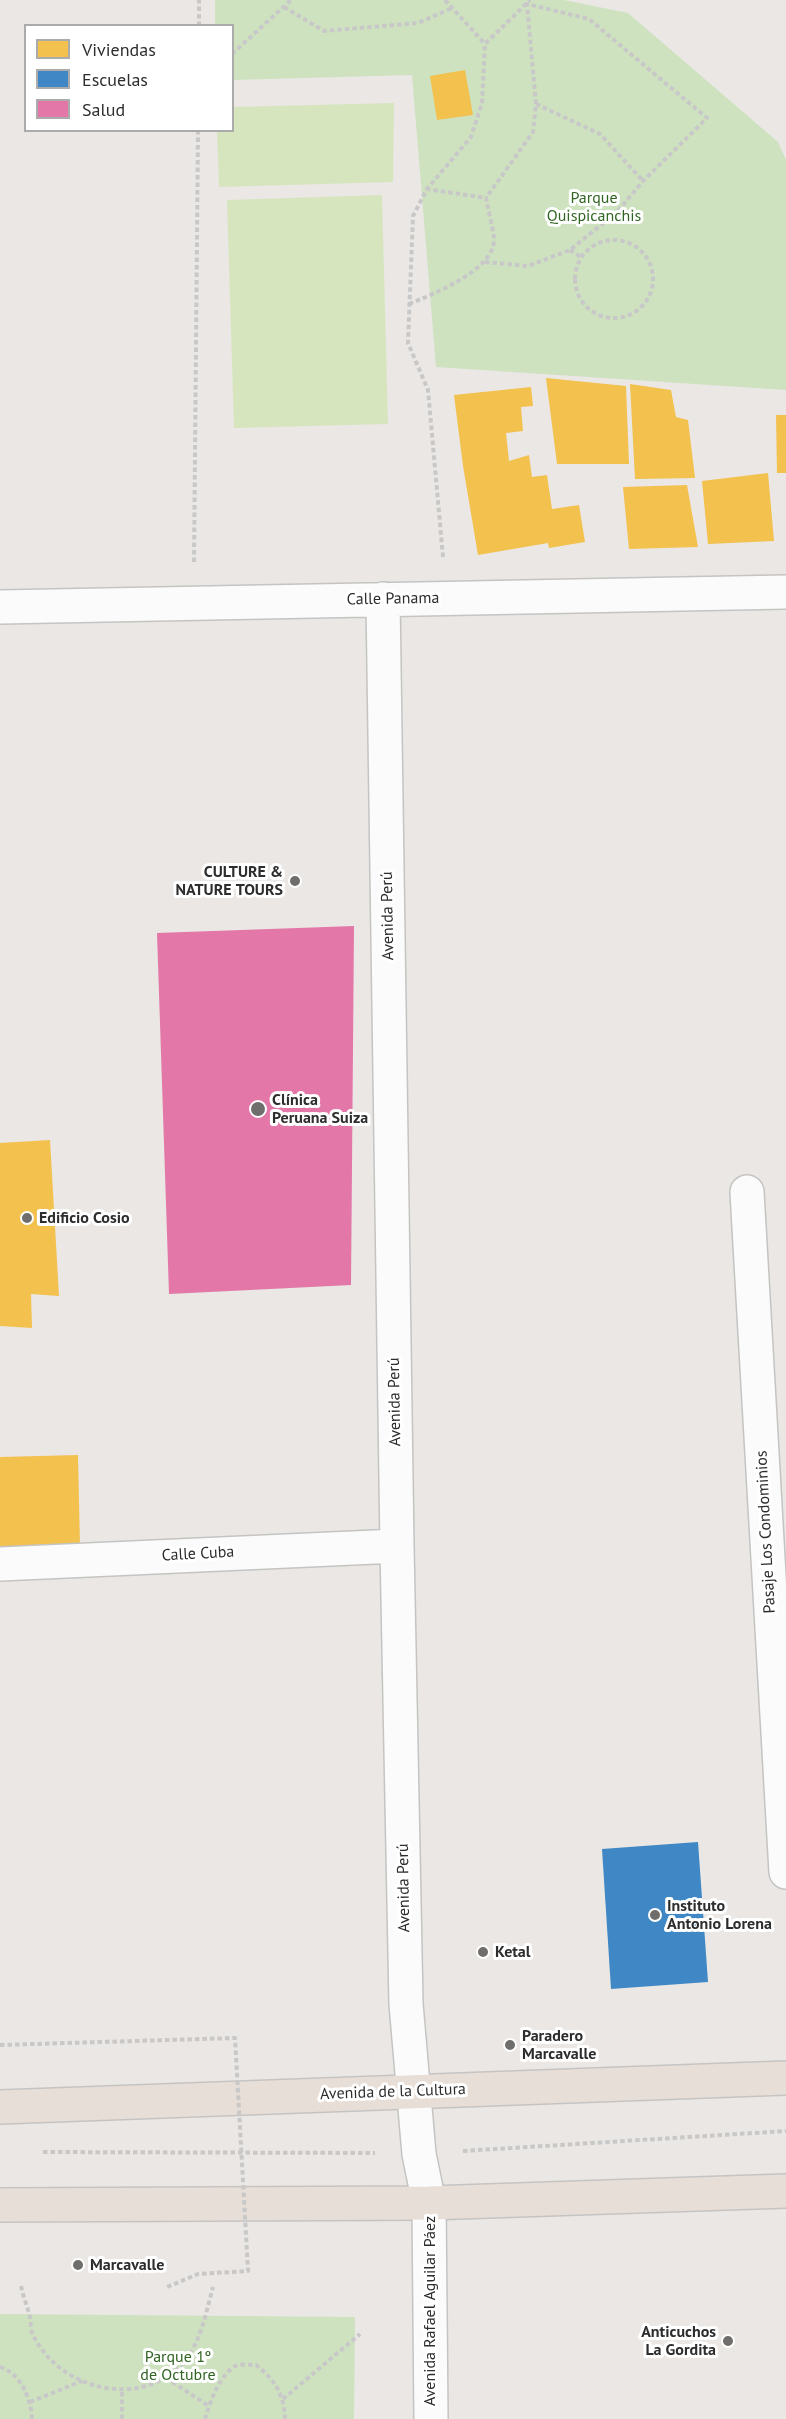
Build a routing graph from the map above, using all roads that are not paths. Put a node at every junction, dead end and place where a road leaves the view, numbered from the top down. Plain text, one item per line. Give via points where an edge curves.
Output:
1 (786, 592) edge
2 (383, 599) junction
3 (0, 606) edge
4 (747, 1192) dead end
5 (397, 1546) junction
6 (0, 1564) edge
7 (786, 1872) edge
8 (786, 2078) edge
9 (412, 2092) junction
10 (0, 2107) edge
11 (786, 2191) edge
12 (429, 2203) junction
13 (0, 2205) edge
14 (430, 2419) edge

1 - 2 street, Calle Panama
2 - 3 street, Calle Panama
2 - 5 street, Avenida Perú
4 - 7 street, Pasaje Los Condominios
5 - 6 street, Calle Cuba
5 - 9 street, Avenida Perú via 406,2004
8 - 9 highway, Avenida de la Cultura
9 - 10 highway, Avenida de la Cultura
9 - 12 street, Avenida Perú
11 - 12 highway
12 - 13 highway
12 - 14 street, Avenida Rafael Aguilar Páez

